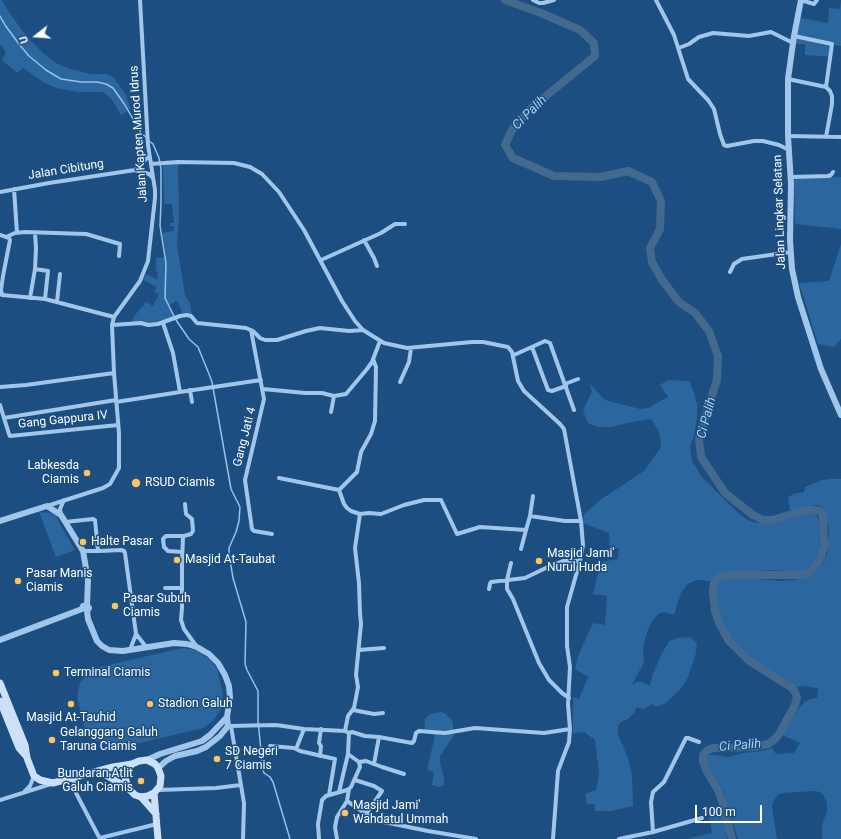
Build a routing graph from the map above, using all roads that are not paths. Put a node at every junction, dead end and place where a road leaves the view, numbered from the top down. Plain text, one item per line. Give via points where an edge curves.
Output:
1 (140, 0) edge
2 (534, 0) edge
3 (554, 0) edge
4 (656, 0) edge
5 (801, 0) edge
6 (817, 0) edge
7 (793, 40) junction
8 (679, 48) junction
9 (788, 79) junction
10 (826, 87) junction
11 (788, 136) junction
12 (826, 137) junction
13 (841, 137) edge
14 (789, 150) junction
15 (149, 156) junction
16 (151, 164) junction
17 (135, 170) junction
18 (833, 172) dead end
19 (791, 177) junction
20 (153, 178) junction
21 (14, 189) junction
22 (0, 192) edge
23 (406, 224) dead end
24 (16, 233) junction
25 (35, 233) junction
26 (0, 235) edge
27 (6, 237) junction
28 (364, 240) junction
29 (791, 252) junction
30 (119, 256) dead end
31 (321, 260) junction
32 (377, 266) dead end
33 (34, 269) junction
34 (730, 272) dead end
35 (60, 274) dead end
36 (30, 298) junction
37 (45, 299) junction
38 (57, 302) junction
39 (114, 317) junction
40 (163, 323) junction
41 (112, 325) junction
42 (251, 330) junction
43 (364, 330) junction
44 (380, 341) junction
45 (532, 347) junction
46 (411, 348) junction
47 (514, 355) junction
48 (373, 359) junction
49 (114, 373) junction
50 (578, 379) dead end
51 (261, 380) junction
52 (400, 382) dead end
53 (565, 385) junction
54 (0, 387) edge
55 (263, 389) junction
56 (190, 390) junction
57 (180, 392) junction
58 (334, 396) junction
59 (116, 401) junction
60 (192, 402) dead end
61 (0, 405) edge
62 (574, 410) dead end
63 (331, 412) dead end
64 (841, 415) edge
65 (4, 418) junction
66 (118, 425) junction
67 (279, 478) dead end
68 (339, 490) junction
69 (533, 496) dead end
70 (64, 500) junction
71 (185, 504) dead end
72 (47, 506) junction
73 (360, 514) junction
74 (61, 515) junction
75 (530, 516) junction
76 (0, 521) edge
77 (581, 521) junction
78 (64, 522) junction
79 (526, 530) junction
80 (272, 534) dead end
81 (184, 536) junction
82 (521, 549) dead end
83 (83, 551) junction
84 (98, 552) junction
85 (182, 552) junction
86 (580, 561) junction
87 (511, 563) dead end
88 (507, 580) junction
89 (165, 588) dead end
90 (182, 588) junction
91 (489, 589) dead end
92 (85, 608) junction
93 (136, 634) junction
94 (0, 640) edge
95 (197, 646) junction
96 (147, 648) junction
97 (384, 648) dead end
98 (130, 650) junction
99 (359, 650) junction
100 (0, 683) edge
101 (2, 694) edge
102 (569, 698) junction
103 (0, 701) edge
104 (353, 710) junction
105 (383, 713) dead end
106 (227, 717) junction
107 (229, 726) junction
108 (304, 728) junction
109 (321, 728) junction
110 (570, 729) junction
111 (347, 732) junction
112 (378, 737) junction
113 (202, 741) junction
114 (699, 742) dead end
115 (270, 746) dead end
116 (206, 747) junction
117 (296, 748) junction
118 (348, 754) junction
119 (320, 756) junction
120 (27, 758) junction
121 (147, 760) junction
122 (336, 761) junction
123 (359, 762) junction
124 (346, 763) junction
125 (132, 764) junction
126 (374, 764) junction
127 (158, 768) junction
128 (98, 771) junction
129 (404, 774) dead end
130 (34, 776) junction
131 (73, 777) junction
132 (355, 780) junction
133 (52, 783) junction
134 (241, 785) junction
135 (128, 788) junction
136 (349, 789) junction
137 (156, 791) junction
138 (24, 792) junction
139 (339, 792) junction
140 (329, 795) junction
141 (141, 797) junction
142 (0, 800) edge
143 (347, 801) junction
144 (156, 814) junction
145 (366, 814) junction
146 (702, 818) dead end
147 (157, 824) junction
148 (653, 832) junction
149 (463, 838) edge
150 (100, 839) edge
151 (158, 839) edge
152 (243, 839) edge
153 (319, 839) edge
154 (337, 839) edge
155 (476, 839) edge
156 (553, 839) edge
157 (619, 839) edge

1 - 15 street, Jalan Kapten Murod Idrus
2 - 3 street via 539,3
4 - 8 street
5 - 6 street via 814,4
5 - 7 street, Jalan Lingkar Selatan
7 - 8 street via 772,32 749,36 713,33 705,34
7 - 9 street, Jalan Lingkar Selatan
7 - 10 street via 832,44
8 - 14 street via 688,79 714,109 724,145 763,141
9 - 10 street
9 - 11 street, Jalan Lingkar Selatan
10 - 12 street via 832,96 832,104
11 - 12 street
11 - 14 street, Jalan Lingkar Selatan
12 - 13 street
14 - 19 street, Jalan Lingkar Selatan
15 - 16 street, Jalan Kapten Murod Idrus
15 - 17 street
16 - 20 street, Jalan Kapten Murod Idrus
16 - 31 street via 234,163 250,167 262,174 278,192
17 - 20 street via 149,174
17 - 21 street, Jalan Cibitung
18 - 19 street via 828,176
19 - 29 street, Jalan Lingkar Selatan
20 - 39 street, Jalan Kapten Murod Idrus via 156,198 148,261 140,281
21 - 22 street, Jalan Cibitung
21 - 24 street
23 - 28 street via 395,224
24 - 25 street
24 - 27 street
25 - 30 street via 89,235 120,244
25 - 33 street
26 - 27 street
27 - 36 street via 10,241 1,293 4,296
28 - 31 street
28 - 32 street
29 - 34 street via 742,259 734,264
29 - 64 street, Jalan Lingkar Selatan via 794,282 802,310 821,369
31 - 43 street via 342,301
33 - 36 street
33 - 37 street via 48,271
35 - 38 street
36 - 37 street
37 - 38 street
38 - 39 street
39 - 41 street, Jalan Kapten Murod Idrus
40 - 41 street
40 - 42 street via 188,315 198,323
40 - 57 street via 173,353
41 - 49 street, Jalan Kapten Murod Idrus
42 - 43 street via 260,338 273,340 323,328
42 - 51 street, Gang Jati 4
43 - 44 street
44 - 46 street
44 - 48 street
45 - 47 street
45 - 53 street via 548,390 552,391
45 - 53 street via 547,341 550,343
46 - 47 street via 483,342 511,349
46 - 52 street via 409,362
47 - 77 street via 518,381 524,391 560,424 565,432
48 - 58 street via 346,394
48 - 68 street via 376,367 374,423 361,452 357,472
49 - 54 street
49 - 59 street, Jalan Kapten Murod Idrus
50 - 53 street
51 - 55 street, Gang Jati 4
51 - 56 street
53 - 62 street
55 - 58 street
55 - 80 street, Gang Jati 4 via 261,416 245,480 252,529
56 - 57 street
56 - 60 street
57 - 59 street
58 - 63 street
59 - 65 street
59 - 66 street, Jalan Kapten Murod Idrus
61 - 65 street
65 - 66 street, Gang Gappura IV via 10,436
66 - 70 street, Jalan Kapten Murod Idrus via 119,468 110,484
67 - 68 street
68 - 73 street via 347,508
69 - 75 street
70 - 72 street, Jalan Kapten Murod Idrus
70 - 74 street via 61,504
71 - 81 street via 186,514 192,520 193,531
72 - 74 street
72 - 76 street
73 - 79 street via 381,514 424,500 439,500 442,501 457,534 480,527
73 - 99 street via 355,548 361,624
74 - 78 street
75 - 77 street
75 - 79 street
77 - 86 street via 583,545
78 - 83 street
78 - 84 street via 95,520
79 - 82 street
81 - 85 street
81 - 85 street via 163,538 166,550
83 - 84 street
83 - 92 street via 87,576
84 - 93 street via 121,550 125,553
85 - 90 street
86 - 88 street via 563,561 525,578
86 - 102 street via 567,607
87 - 88 street
88 - 91 street via 491,582
88 - 102 street via 507,589 541,668 549,680
89 - 90 street
90 - 95 street via 180,620
92 - 94 street
92 - 98 street via 92,631 102,646 117,652
93 - 96 street
93 - 98 street
95 - 96 street via 174,643
95 - 106 street via 218,663 225,675 230,697
96 - 98 street
97 - 99 street
99 - 104 street via 356,674 358,687
100 - 101 main road
101 - 120 main road via 25,745
102 - 110 street
103 - 120 main road via 19,748
104 - 105 street
104 - 111 street via 348,714
106 - 107 street
106 - 113 street
107 - 108 street
107 - 116 street
107 - 134 street
108 - 109 street
108 - 117 street
109 - 111 street
109 - 119 street
110 - 112 street via 544,733 475,728 445,733 419,731 412,742
110 - 156 street via 569,742 558,771
111 - 112 street
111 - 118 street
112 - 126 street
113 - 116 street
113 - 121 street
114 - 148 street via 686,738 664,782 653,792
115 - 117 street
116 - 127 street via 175,756
117 - 119 street
118 - 123 street
118 - 124 street
119 - 122 street
120 - 130 main road
121 - 125 main road
121 - 127 main road
122 - 124 street
122 - 140 street
123 - 126 street
123 - 132 street via 360,767
124 - 139 street
125 - 128 main road
125 - 135 main road via 126,773 125,781
126 - 129 street
127 - 137 main road via 161,781
128 - 131 main road
128 - 135 main road
130 - 133 main road
130 - 138 street
131 - 133 main road
131 - 150 street via 76,793
132 - 136 street
132 - 145 street via 377,787 382,792
133 - 138 street
134 - 137 street
134 - 152 street via 245,815
135 - 141 main road
136 - 139 street
136 - 143 street
137 - 141 main road
137 - 144 main road
138 - 142 street
139 - 140 street
140 - 153 street via 321,802
141 - 144 main road
143 - 145 street
143 - 154 street via 337,817
144 - 147 main road
145 - 149 street via 380,821
146 - 148 street
147 - 150 street
147 - 151 main road
148 - 157 street
149 - 155 street

